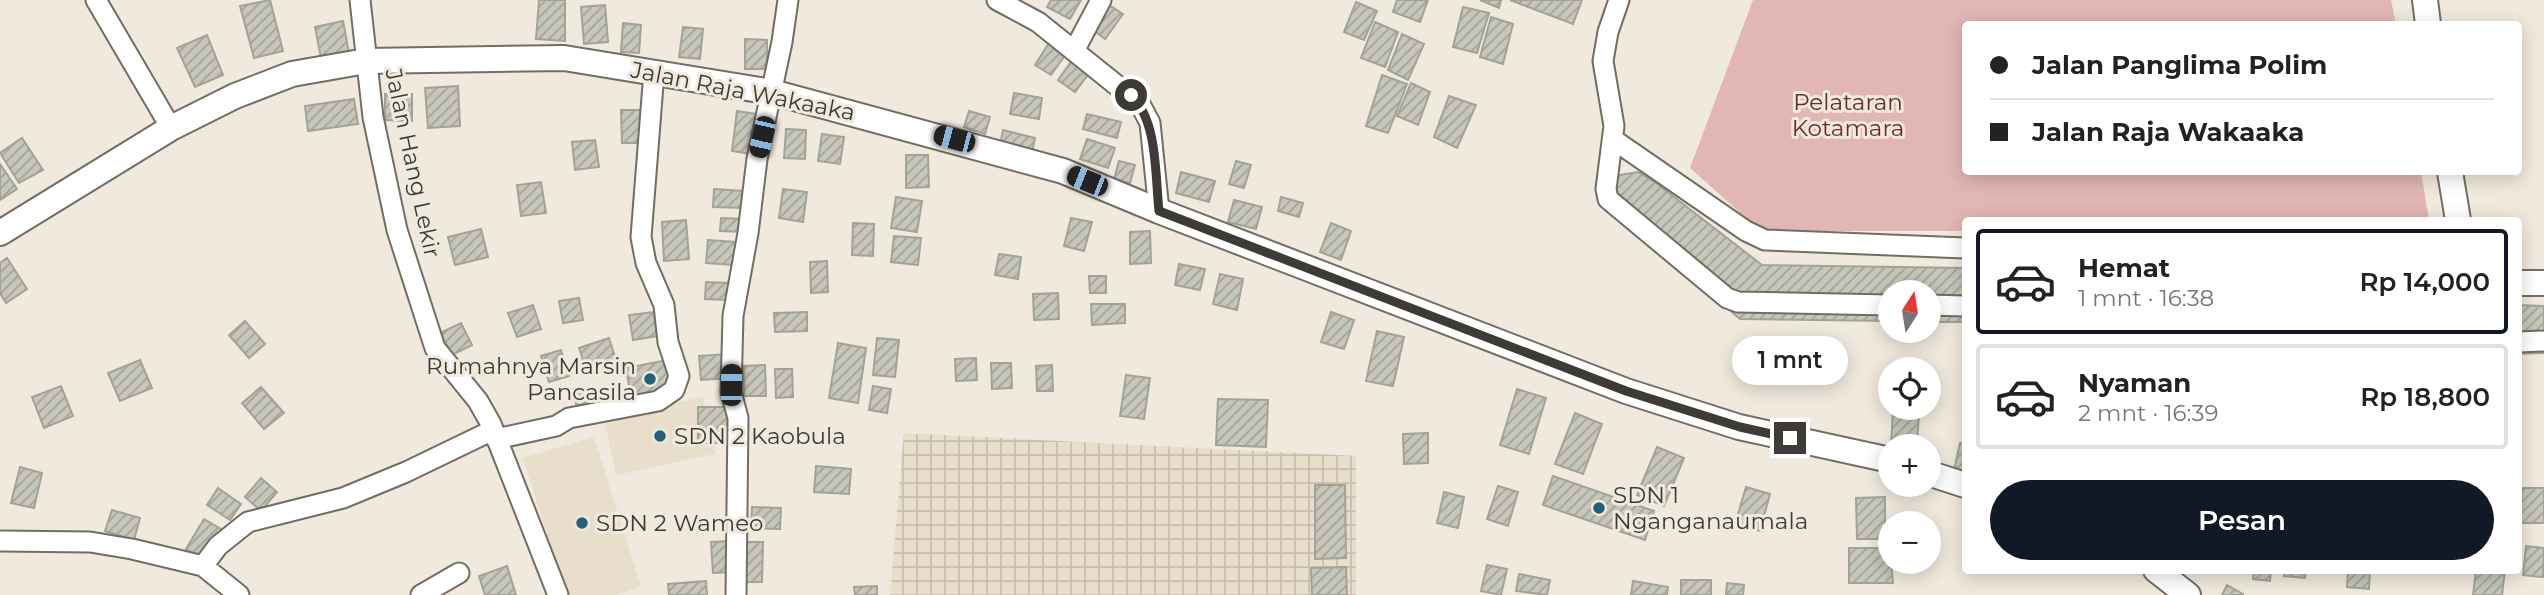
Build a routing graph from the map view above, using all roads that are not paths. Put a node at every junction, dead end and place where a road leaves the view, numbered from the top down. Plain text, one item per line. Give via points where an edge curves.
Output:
1 (96, 0) edge
2 (360, 0) edge
3 (788, 0) edge
4 (997, 0) edge
5 (1101, 0) edge
6 (1619, 0) edge
7 (2425, 0) edge
8 (2428, 21) edge
9 (1074, 51) junction
10 (366, 61) junction
11 (653, 72) junction
12 (772, 92) junction
13 (171, 128) junction
14 (1614, 140) junction
15 (2450, 175) edge
16 (1159, 211) junction
17 (2458, 217) edge
18 (0, 233) edge
19 (1962, 248) edge
20 (2522, 283) edge
21 (2544, 283) edge
22 (1878, 305) edge
23 (1941, 305) edge
24 (1962, 306) edge
25 (2544, 341) edge
26 (2522, 342) edge
27 (495, 434) junction
28 (1878, 457) edge
29 (1941, 477) edge
30 (1962, 484) edge
31 (0, 541) edge
32 (203, 566) junction
33 (459, 573) dead end
34 (2161, 574) edge
35 (239, 595) edge
36 (421, 595) edge
37 (558, 595) edge
38 (736, 595) edge
39 (2188, 595) edge

1 - 13 street
2 - 10 street, Jalan Hang Lekir
3 - 12 street
4 - 9 street via 1038,22
5 - 9 street
6 - 14 street via 1602,61
7 - 8 street
9 - 16 street via 1140,104 1150,123
10 - 11 street, Jalan Raja Wakaaka via 564,58
10 - 13 street, Jalan Raja Wakaaka via 292,74
10 - 27 street, Jalan Hang Lekir via 397,230 435,348 478,401
11 - 12 street, Jalan Raja Wakaaka
11 - 27 street via 641,237 646,263 664,305 668,342 679,376 674,390 658,401 569,418 556,426
12 - 16 street, Jalan Raja Wakaaka via 1063,171
12 - 38 street via 733,316 731,392 738,418
13 - 18 street, Jalan Raja Wakaaka
14 - 19 street via 1765,240
14 - 22 street via 1608,199 1727,298 1738,302
15 - 17 street
16 - 28 street, Jalan Raja Wakaaka via 1626,391 1740,427
20 - 21 street
23 - 24 street
25 - 26 street
27 - 32 street via 344,498 248,522
27 - 37 street, Jalan Hang Lekir
29 - 30 street
31 - 32 street via 90,542
32 - 35 street
33 - 36 street
34 - 39 street

